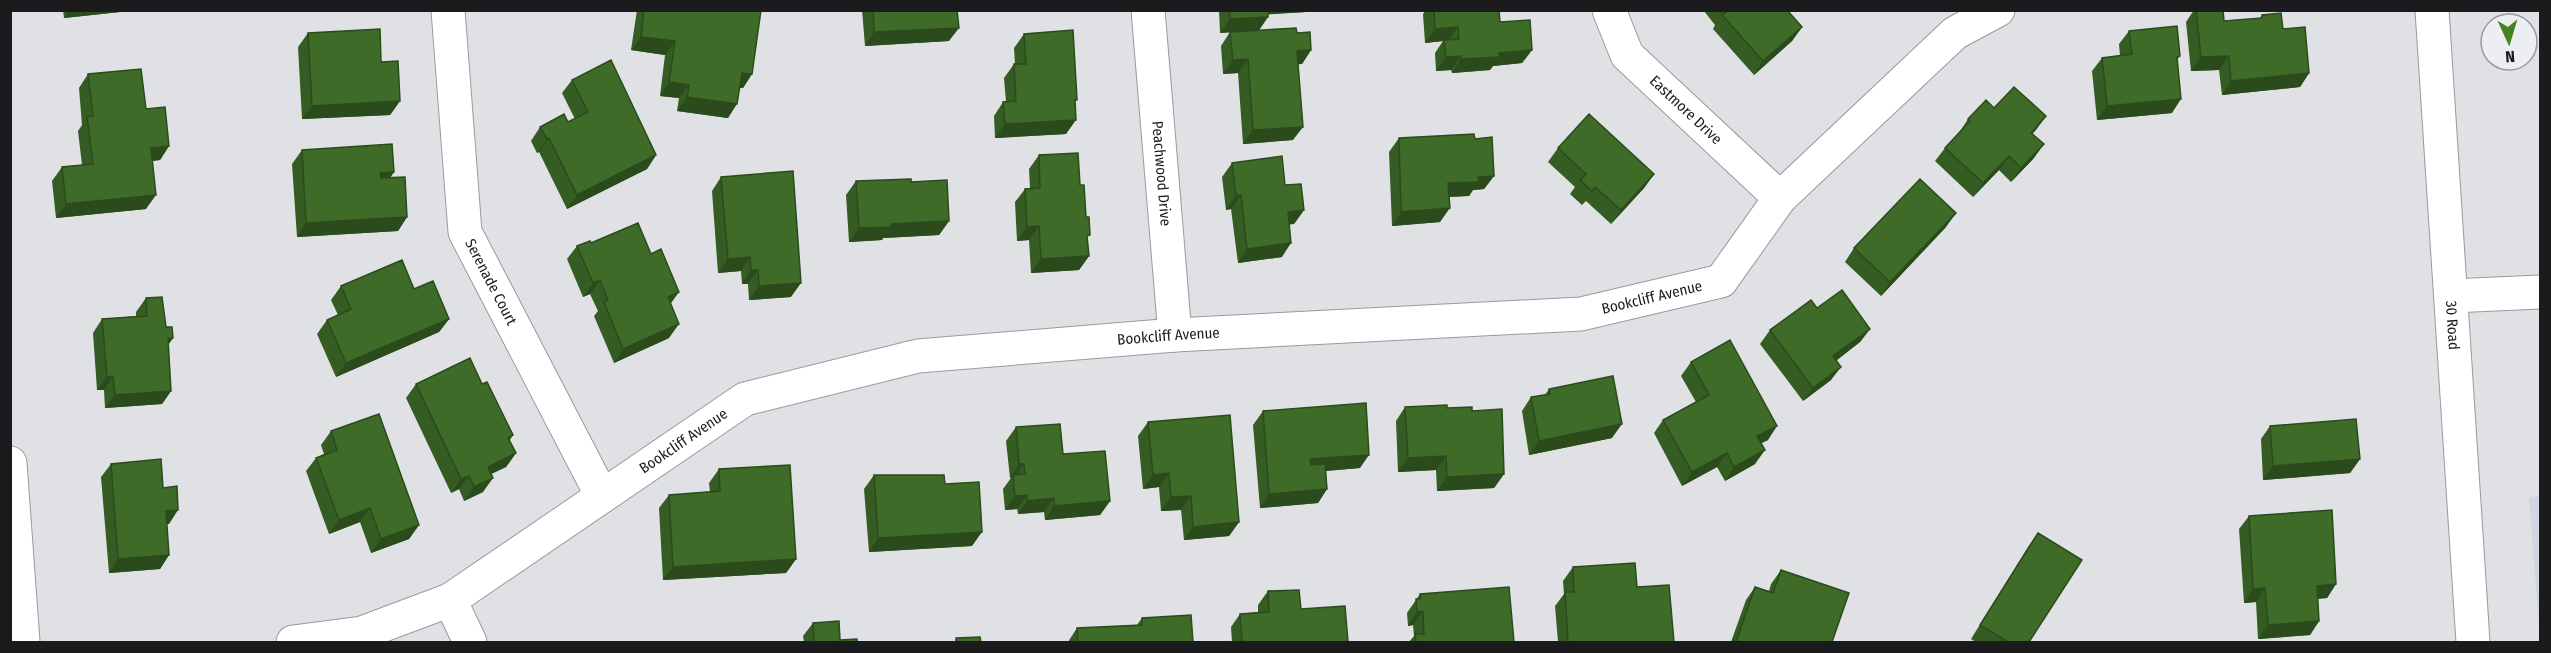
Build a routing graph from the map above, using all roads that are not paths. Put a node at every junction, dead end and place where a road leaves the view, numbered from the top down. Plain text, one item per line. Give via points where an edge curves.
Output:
1 (448, 10) edge
2 (1148, 10) edge
3 (1609, 10) edge
4 (1998, 10) edge
5 (2432, 10) edge
6 (1780, 198) junction
7 (2541, 292) edge
8 (2451, 296) junction
9 (1175, 335) junction
10 (10, 463) edge
11 (602, 496) junction
12 (450, 600) junction
13 (23, 642) edge
14 (293, 642) edge
15 (470, 642) edge
16 (2473, 642) edge

1 - 11 street, Serenade Court via 465,232
2 - 9 street, Peachwood Drive
3 - 6 street, Eastmore Drive via 1627,55
4 - 6 street, Bookcliff Avenue via 1955,33
5 - 8 street, 30 Road
6 - 9 street, Bookcliff Avenue via 1721,281 1581,314
7 - 8 street
8 - 16 street, 30 Road
9 - 11 street, Bookcliff Avenue via 918,356 745,399
10 - 13 street
11 - 12 street, Bookcliff Avenue
12 - 14 street, Bookcliff Avenue via 362,633
12 - 15 street

